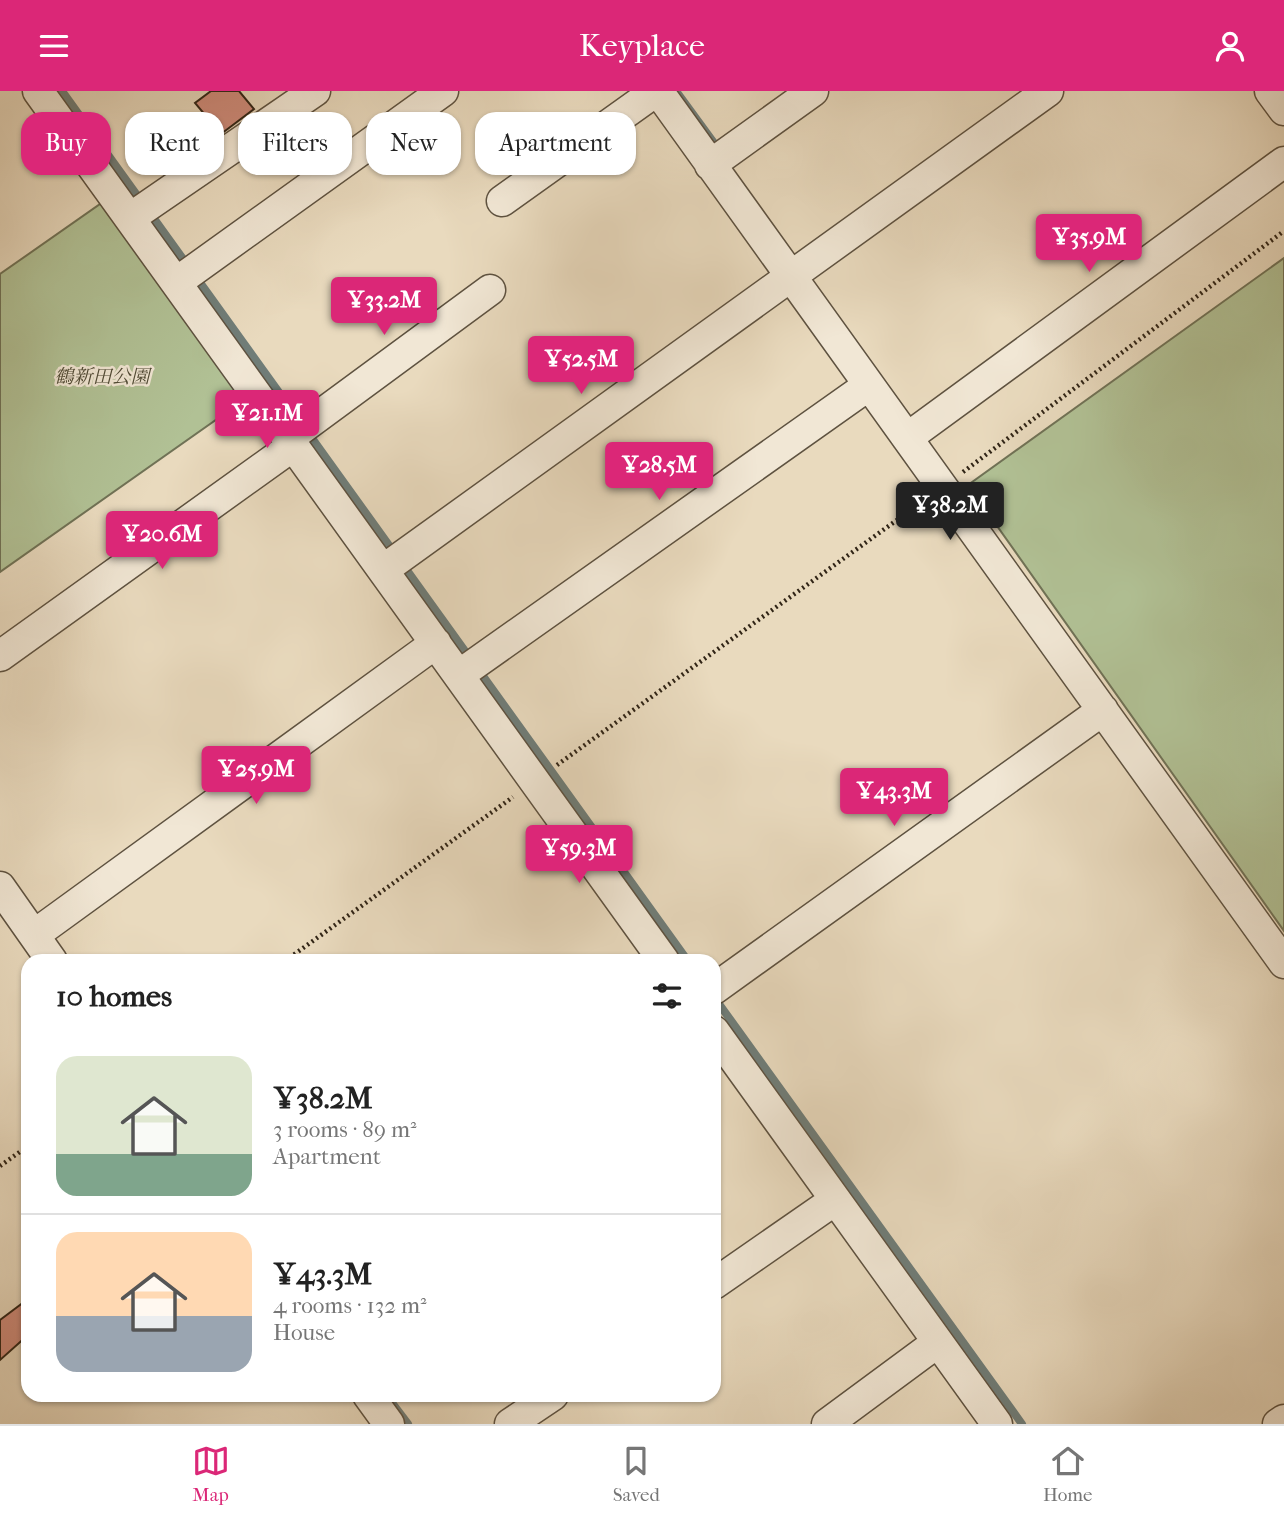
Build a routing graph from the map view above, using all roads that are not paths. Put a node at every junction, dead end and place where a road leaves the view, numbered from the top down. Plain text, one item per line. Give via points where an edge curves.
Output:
1 (38, 91) edge
2 (315, 91) edge
3 (443, 91) edge
4 (657, 91) edge
5 (813, 91) edge
6 (1048, 91) edge
7 (1270, 91) edge
8 (1284, 110) edge
9 (718, 159) junction
10 (1284, 162) edge
11 (502, 201) dead end
12 (141, 211) junction
13 (798, 272) junction
14 (186, 275) junction
15 (490, 290) dead end
16 (869, 385) junction
17 (914, 432) junction
18 (297, 435) junction
19 (392, 563) junction
20 (436, 643) junction
21 (0, 656) edge
22 (469, 669) junction
23 (1103, 710) junction
24 (0, 887) edge
25 (39, 932) junction
26 (49, 954) edge
27 (660, 954) edge
28 (1284, 963) edge
29 (721, 984) edge
30 (721, 1041) edge
31 (835, 1200) junction
32 (721, 1279) edge
33 (939, 1342) junction
34 (373, 1402) edge
35 (543, 1402) edge
36 (1284, 1420) edge
37 (389, 1424) edge
38 (510, 1424) edge
39 (827, 1424) edge
40 (997, 1424) edge
41 (1278, 1424) edge

1 - 12 street
2 - 12 street
3 - 14 street
4 - 9 street
4 - 11 street
5 - 9 street
6 - 13 street
7 - 8 street
9 - 13 street
10 - 17 street
12 - 14 street
13 - 16 street
13 - 19 street
14 - 18 street
15 - 18 street
16 - 17 street
16 - 22 street
17 - 23 street
18 - 19 street
18 - 21 street
19 - 20 street
20 - 22 street
20 - 25 street
22 - 27 street via 545,773
23 - 28 street
23 - 29 street
24 - 25 street
25 - 26 street
30 - 31 street
31 - 32 street
31 - 33 street
33 - 39 street
33 - 40 street
34 - 37 street
35 - 38 street
36 - 41 street

